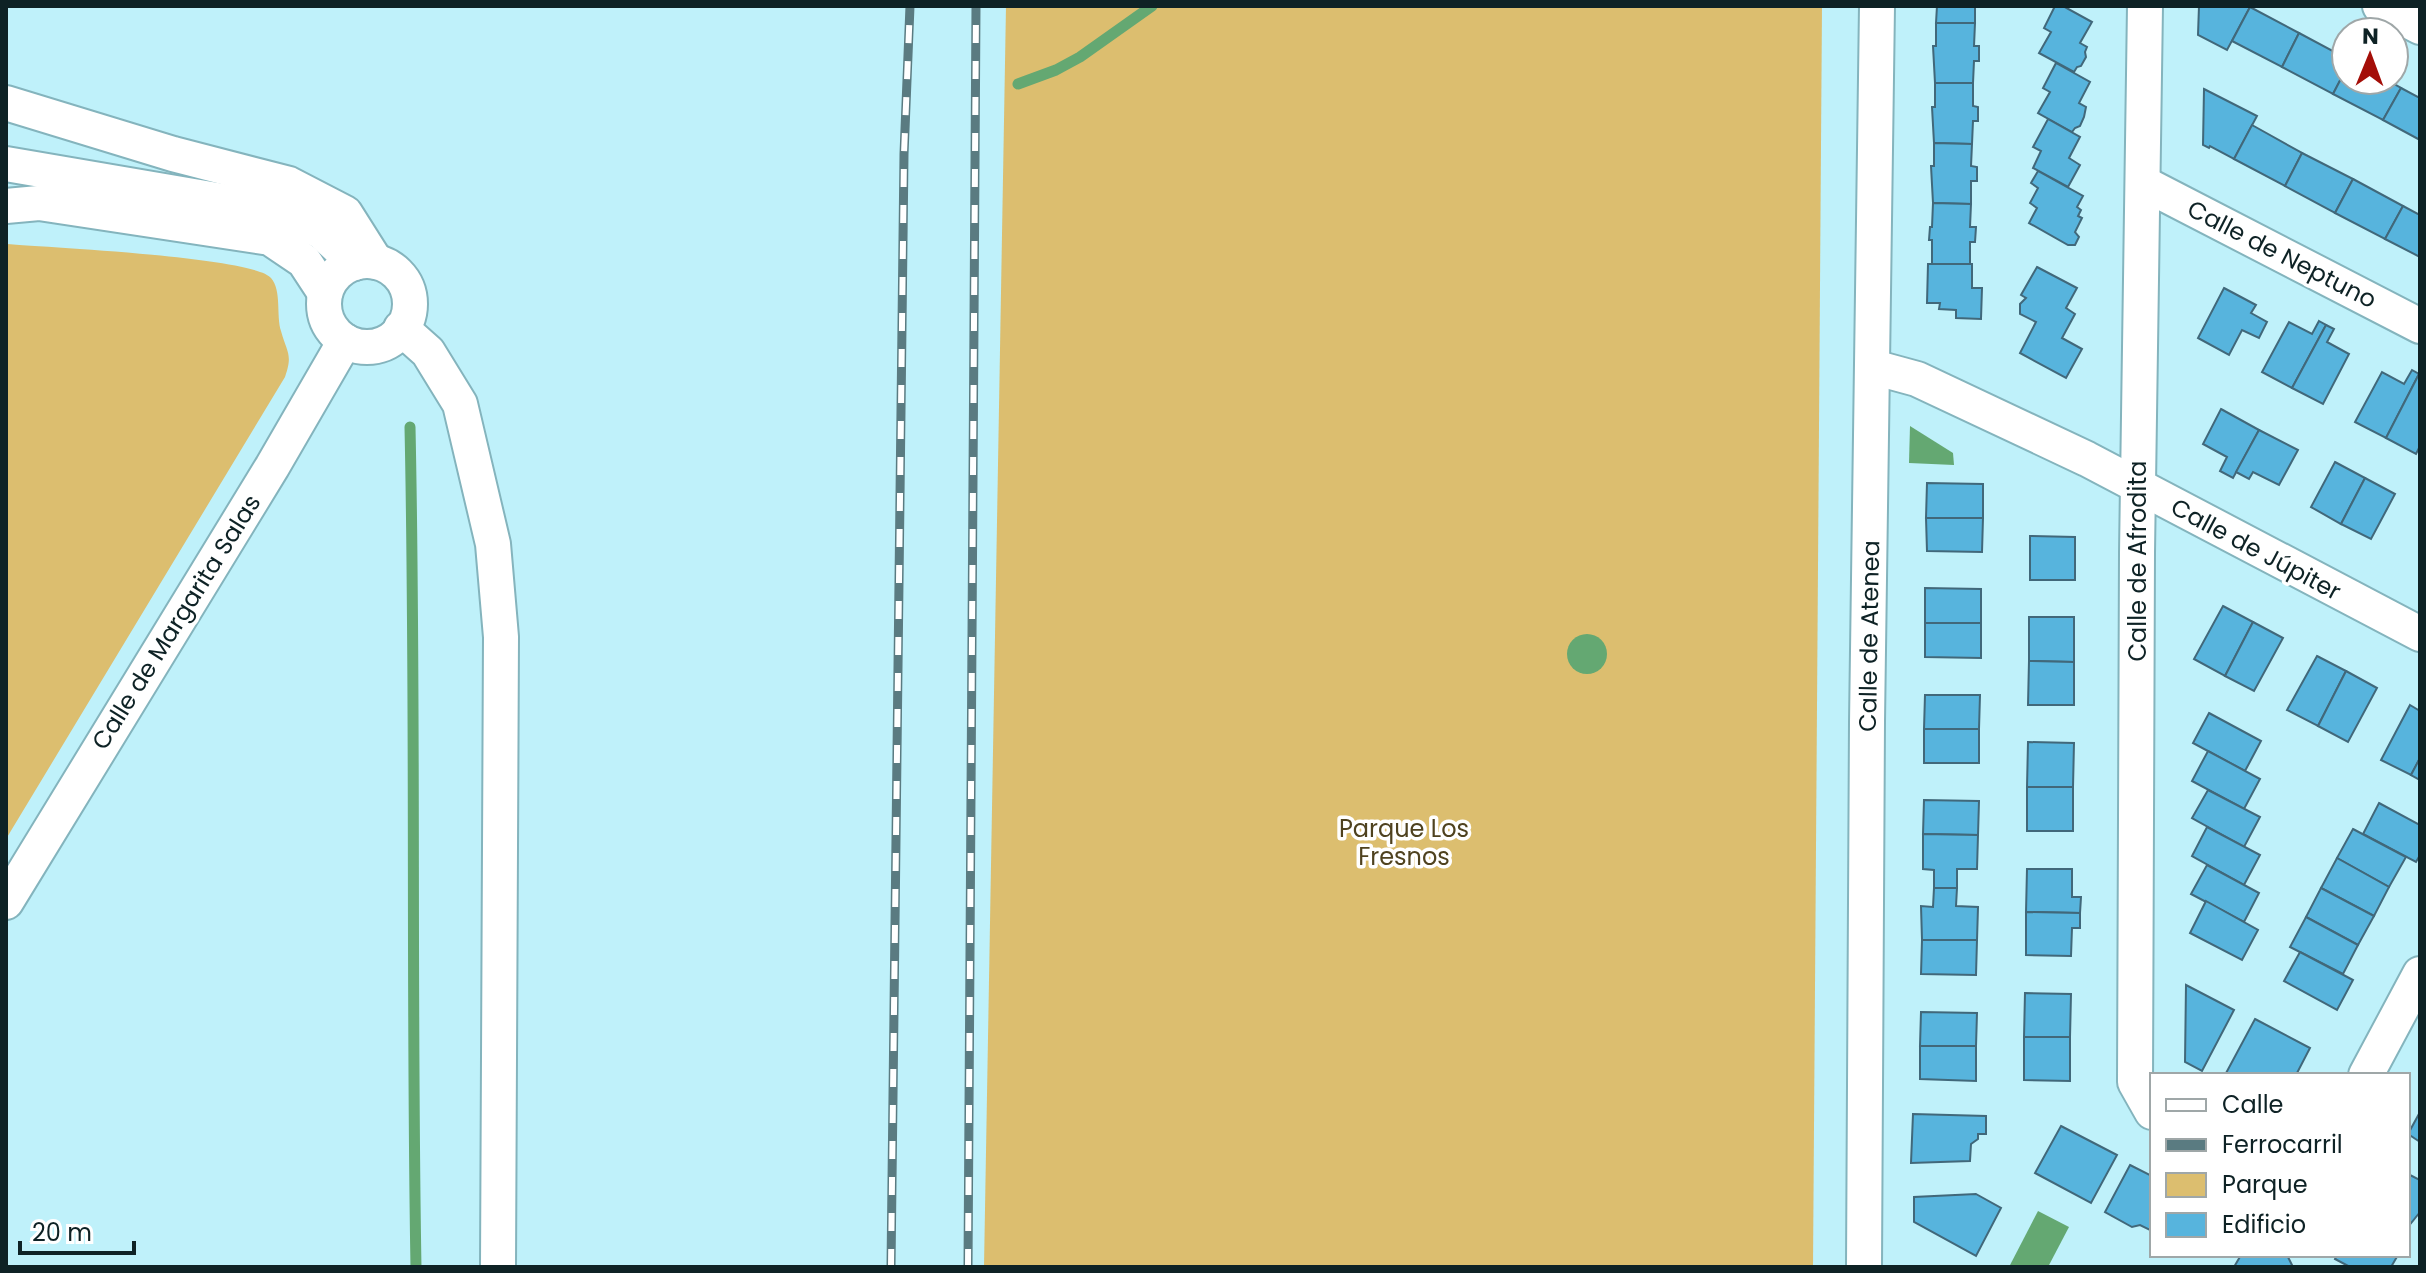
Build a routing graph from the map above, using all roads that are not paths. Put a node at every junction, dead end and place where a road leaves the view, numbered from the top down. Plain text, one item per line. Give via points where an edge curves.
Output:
1 (1877, 6) edge
2 (2145, 6) edge
3 (2380, 6) edge
4 (2420, 27) edge
5 (6, 103) edge
6 (6, 164) edge
7 (2143, 183) junction
8 (6, 206) edge
9 (365, 262) junction
10 (325, 293) junction
11 (2420, 326) edge
12 (401, 328) junction
13 (345, 341) junction
14 (1873, 367) junction
15 (2138, 485) junction
16 (2420, 634) edge
17 (6, 902) edge
18 (2420, 974) edge
19 (2367, 1073) edge
20 (2150, 1108) edge
21 (498, 1267) edge
22 (1864, 1267) edge

1 - 14 street, Calle de Atenea
2 - 7 street, Calle de Afrodita
3 - 4 street
5 - 9 street via 289,184 345,213
6 - 9 street via 281,211
7 - 11 street, Calle de Neptuno
7 - 15 street, Calle de Afrodita
8 - 10 street via 39,203 270,238 304,261
9 - 10 street via 342,269
9 - 12 street via 389,267 406,288 410,302
10 - 13 street via 327,319
12 - 13 street via 381,344
12 - 21 street via 428,352 460,404 493,544 501,637
13 - 17 street, Calle de Margarita Salas
14 - 15 street, Calle de Júpiter via 1917,379
14 - 22 street, Calle de Atenea
15 - 16 street, Calle de Júpiter
15 - 20 street, Calle de Afrodita via 2135,1082
18 - 19 street

